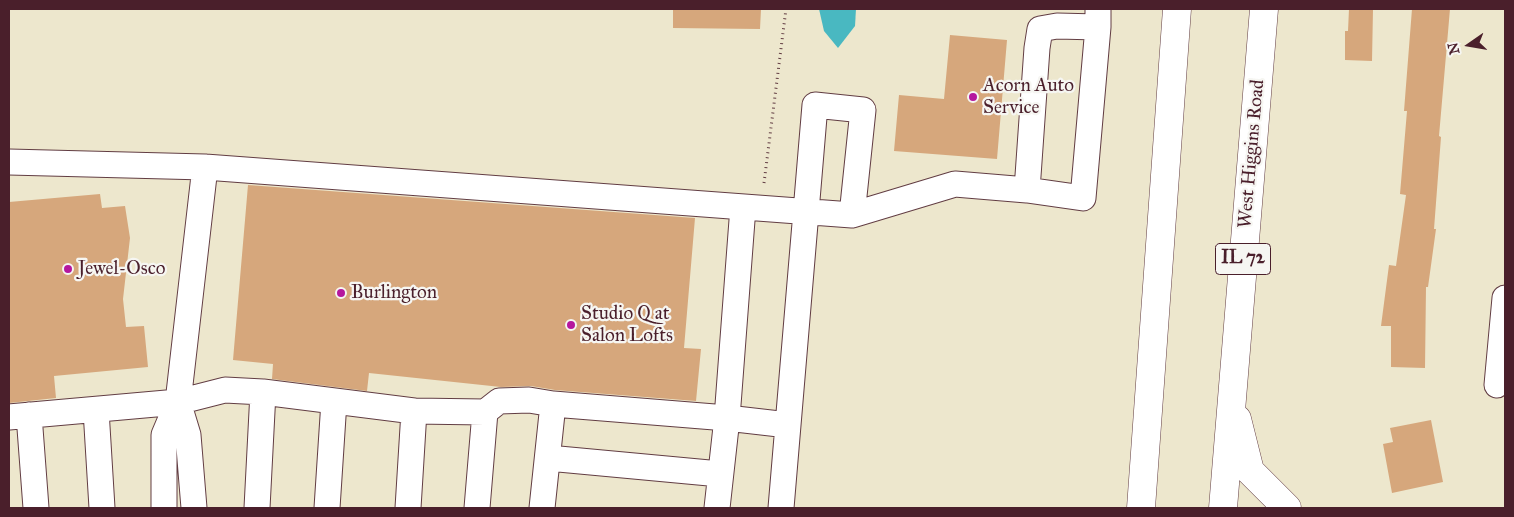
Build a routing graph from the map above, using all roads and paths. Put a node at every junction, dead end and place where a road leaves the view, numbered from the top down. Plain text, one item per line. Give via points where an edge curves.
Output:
1 (786, 9) edge
2 (1177, 9) edge
3 (1264, 9) edge
4 (1098, 18) edge
5 (9, 162) edge
6 (205, 167) junction
7 (1026, 190) junction
8 (753, 208) junction
9 (804, 212) junction
10 (852, 215) junction
11 (1505, 298) edge
12 (1498, 385) dead end
13 (263, 392) junction
14 (1232, 398) junction
15 (334, 401) junction
16 (178, 402) junction
17 (553, 404) junction
18 (96, 410) junction
19 (414, 411) junction
20 (484, 412) junction
21 (19, 416) edge
22 (727, 418) junction
23 (788, 425) junction
24 (548, 458) junction
25 (720, 474) junction
26 (36, 508) edge
27 (102, 508) edge
28 (164, 508) edge
29 (194, 508) edge
30 (257, 508) edge
31 (327, 508) edge
32 (408, 508) edge
33 (477, 508) edge
34 (542, 508) edge
35 (717, 508) edge
36 (781, 508) edge
37 (1142, 508) edge
38 (1223, 508) edge
39 (1287, 508) edge

1 - 8 path via 764,183
2 - 37 main road
3 - 14 main road, West Higgins Road / IL 72
4 - 7 street via 1040,29
4 - 7 street via 1083,198
5 - 6 street
6 - 8 street
6 - 16 street
7 - 10 street via 955,184
8 - 9 street
8 - 22 street
9 - 10 street
9 - 10 street via 815,105 863,110
9 - 23 street
11 - 12 street
13 - 15 street
13 - 16 street via 225,390
13 - 30 street
14 - 38 main road, West Higgins Road / IL 72
14 - 39 main road via 1250,471
15 - 19 street
15 - 31 street
16 - 18 street
16 - 28 street via 164,435
16 - 29 street via 188,435
17 - 20 street via 529,400 499,401
17 - 22 street
17 - 24 street
18 - 21 street
18 - 27 street
19 - 20 street
19 - 32 street
20 - 33 street
21 - 26 street
22 - 23 street
22 - 25 street
23 - 36 street
24 - 25 street
24 - 34 street
25 - 35 street

